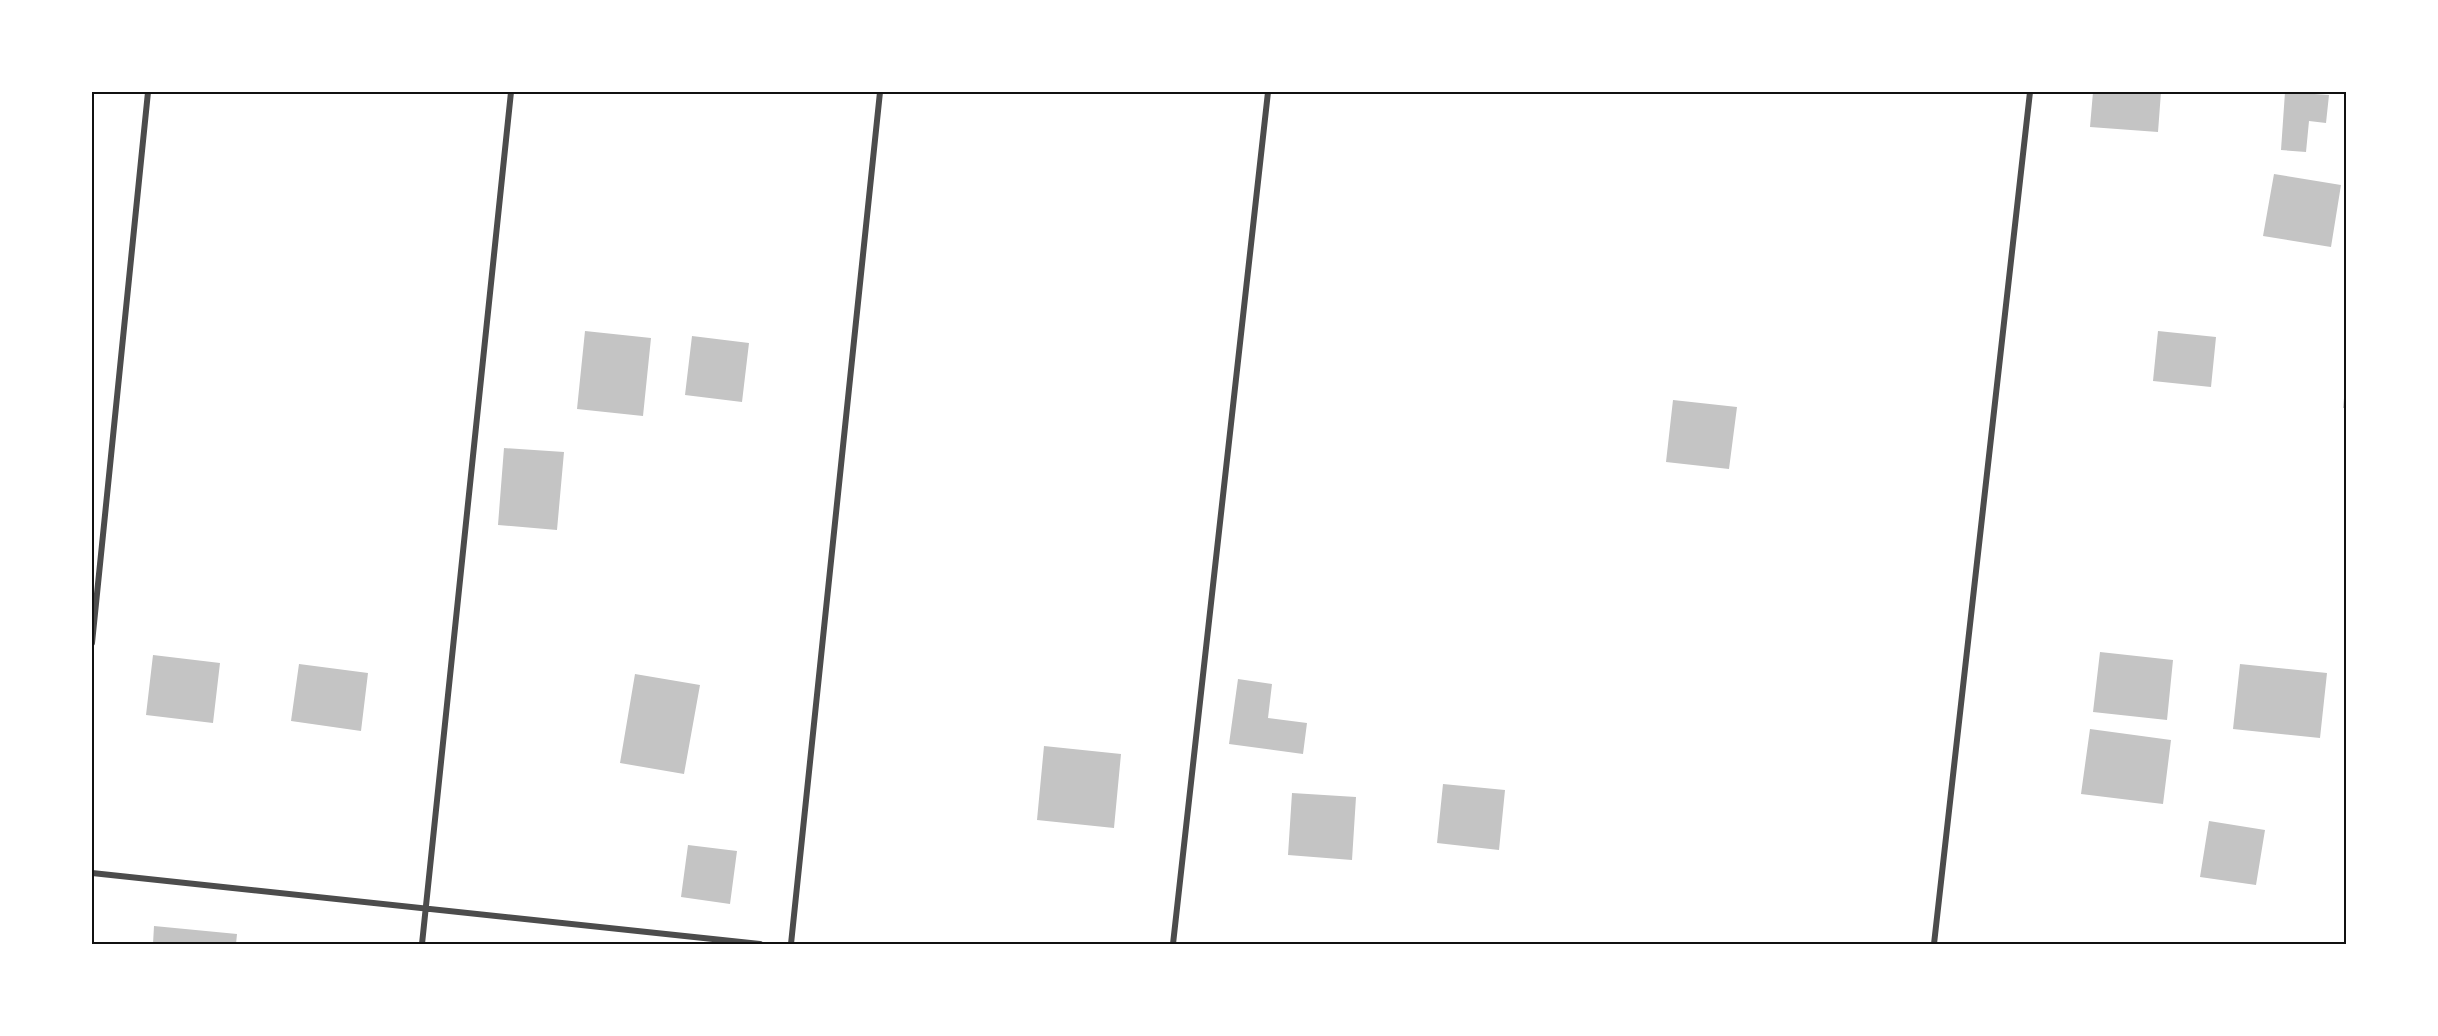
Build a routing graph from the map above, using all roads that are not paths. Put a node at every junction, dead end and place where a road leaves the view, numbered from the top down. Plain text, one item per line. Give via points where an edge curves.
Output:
1 (148, 92) edge
2 (512, 92) edge
3 (880, 92) edge
4 (1268, 92) edge
5 (2030, 92) edge
6 (92, 643) edge
7 (92, 873) edge
8 (426, 908) junction
9 (422, 945) edge
10 (760, 945) edge
11 (791, 945) edge
12 (1173, 945) edge
13 (1935, 945) edge

1 - 6 street
2 - 8 street
3 - 11 street
4 - 12 street
5 - 13 street
7 - 8 street
8 - 9 street
8 - 10 street

